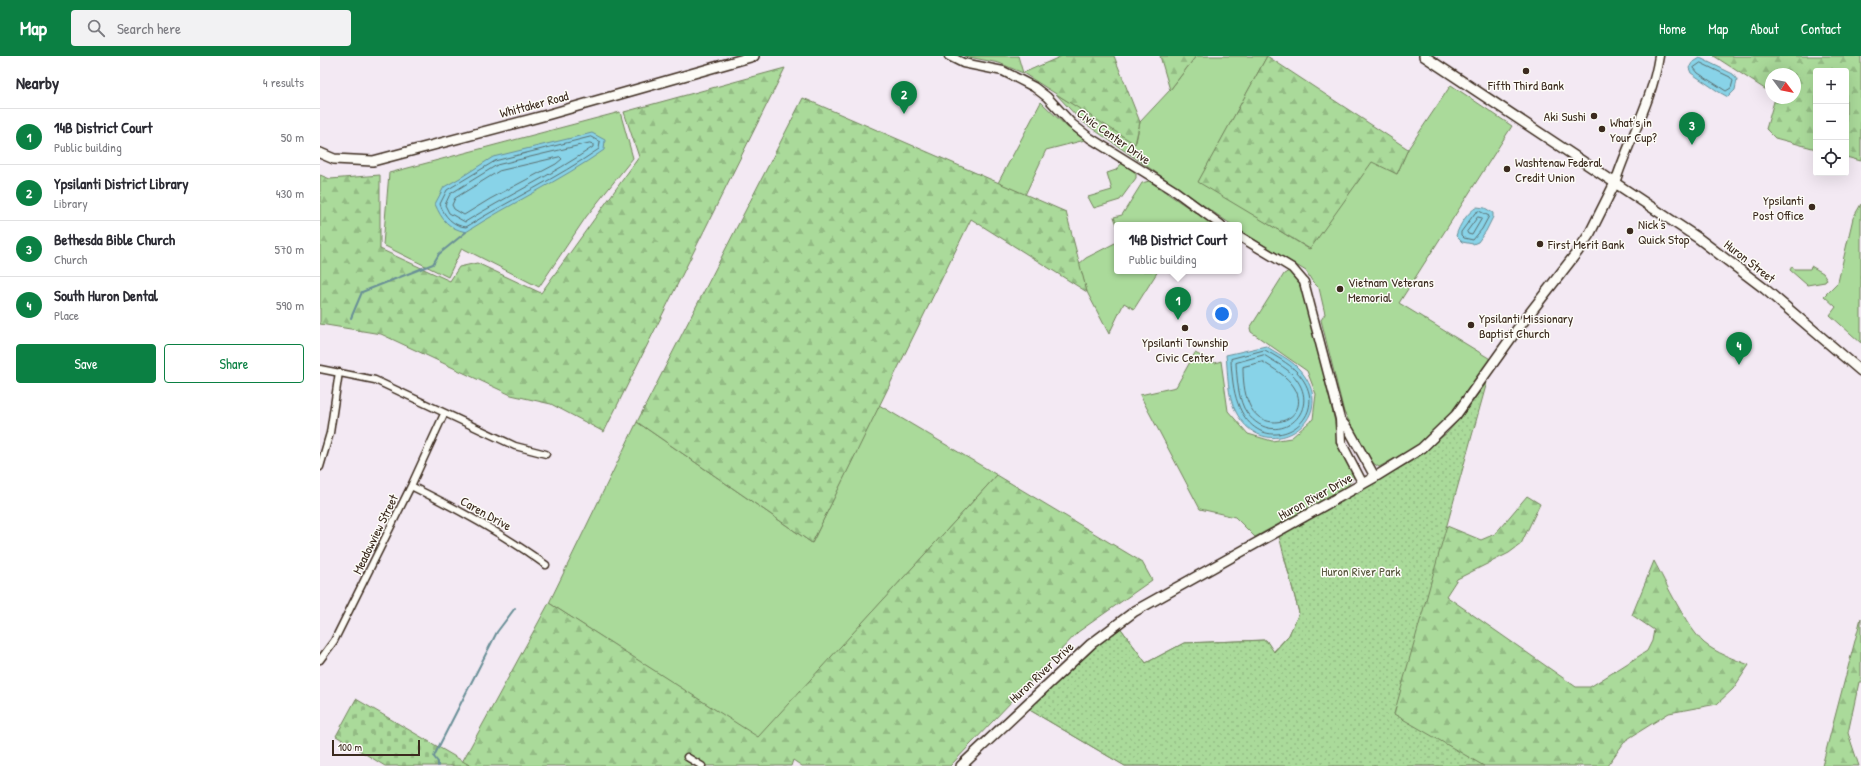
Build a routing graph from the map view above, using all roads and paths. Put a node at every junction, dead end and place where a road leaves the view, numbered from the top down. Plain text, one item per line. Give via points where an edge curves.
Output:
1 (754, 56) edge
2 (949, 56) edge
3 (1424, 56) edge
4 (1659, 56) edge
5 (320, 154) edge
6 (1615, 183) junction
7 (1217, 222) edge
8 (1242, 238) edge
9 (320, 369) edge
10 (1861, 371) edge
11 (339, 372) junction
12 (444, 414) junction
13 (1340, 419) junction
14 (546, 454) dead end
15 (320, 468) edge
16 (1375, 477) junction
17 (1363, 484) junction
18 (411, 486) junction
19 (546, 565) dead end
20 (320, 660) edge
21 (687, 757) dead end
22 (702, 766) edge
23 (961, 766) edge

1 - 5 main road, Whittaker Road via 373,161 334,159
2 - 7 street, Civic Center Drive via 962,63 1007,73 1034,86 1090,138
3 - 6 main road
4 - 6 street via 1648,102
6 - 10 main road, Huron Street via 1732,263
6 - 16 main road, Huron River Drive via 1578,251 1456,415 1422,448
8 - 13 street via 1292,268 1304,282
9 - 11 street
11 - 12 street via 375,380
11 - 15 street via 330,433
12 - 14 street via 515,446
12 - 18 street, Meadowview Street
13 - 16 street via 1349,430
13 - 17 street via 1341,442
16 - 17 main road, Huron River Drive
17 - 23 main road, Huron River Drive via 1112,626
18 - 19 street, Caren Drive via 474,517 511,539
18 - 20 street, Meadowview Street via 334,641
21 - 22 street

